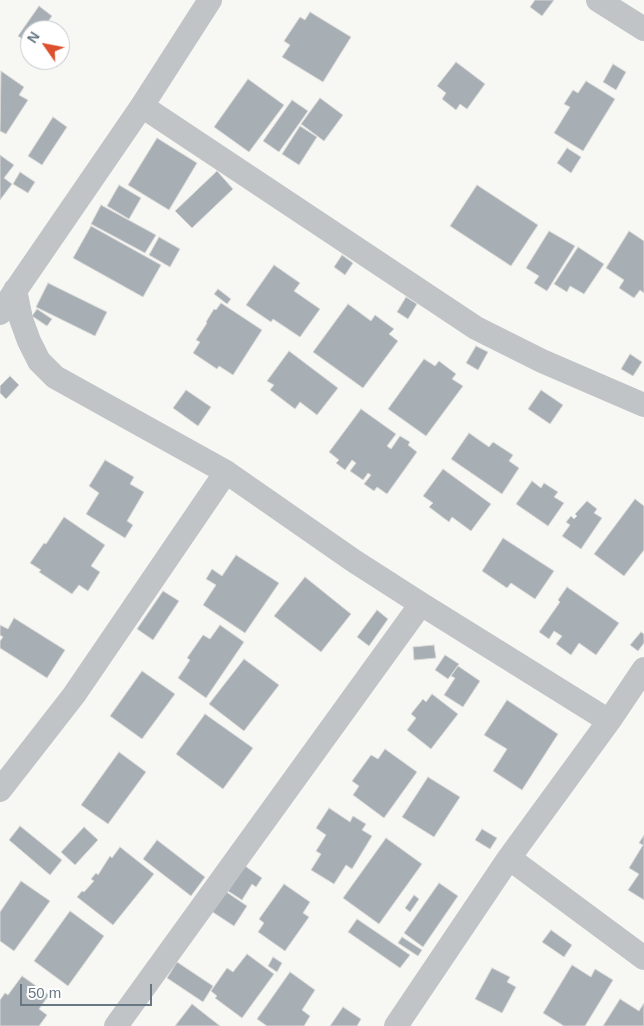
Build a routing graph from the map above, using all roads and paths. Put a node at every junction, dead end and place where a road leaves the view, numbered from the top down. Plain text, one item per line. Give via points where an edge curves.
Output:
1 (210, 0) edge
2 (598, 0) edge
3 (644, 29) edge
4 (142, 106) junction
5 (16, 290) junction
6 (0, 313) edge
7 (644, 405) edge
8 (226, 472) junction
9 (421, 604) junction
10 (644, 669) edge
11 (609, 721) junction
12 (0, 790) edge
13 (508, 858) junction
14 (644, 958) edge
15 (116, 1026) edge
16 (396, 1026) edge

1 - 4 street
2 - 3 street
4 - 5 street
4 - 7 street via 476,328
5 - 6 street
5 - 8 street via 29,341 39,361 55,376
8 - 9 street
8 - 12 street via 74,696
9 - 11 street
9 - 15 street
10 - 11 street
11 - 13 street
13 - 14 street
13 - 16 street

